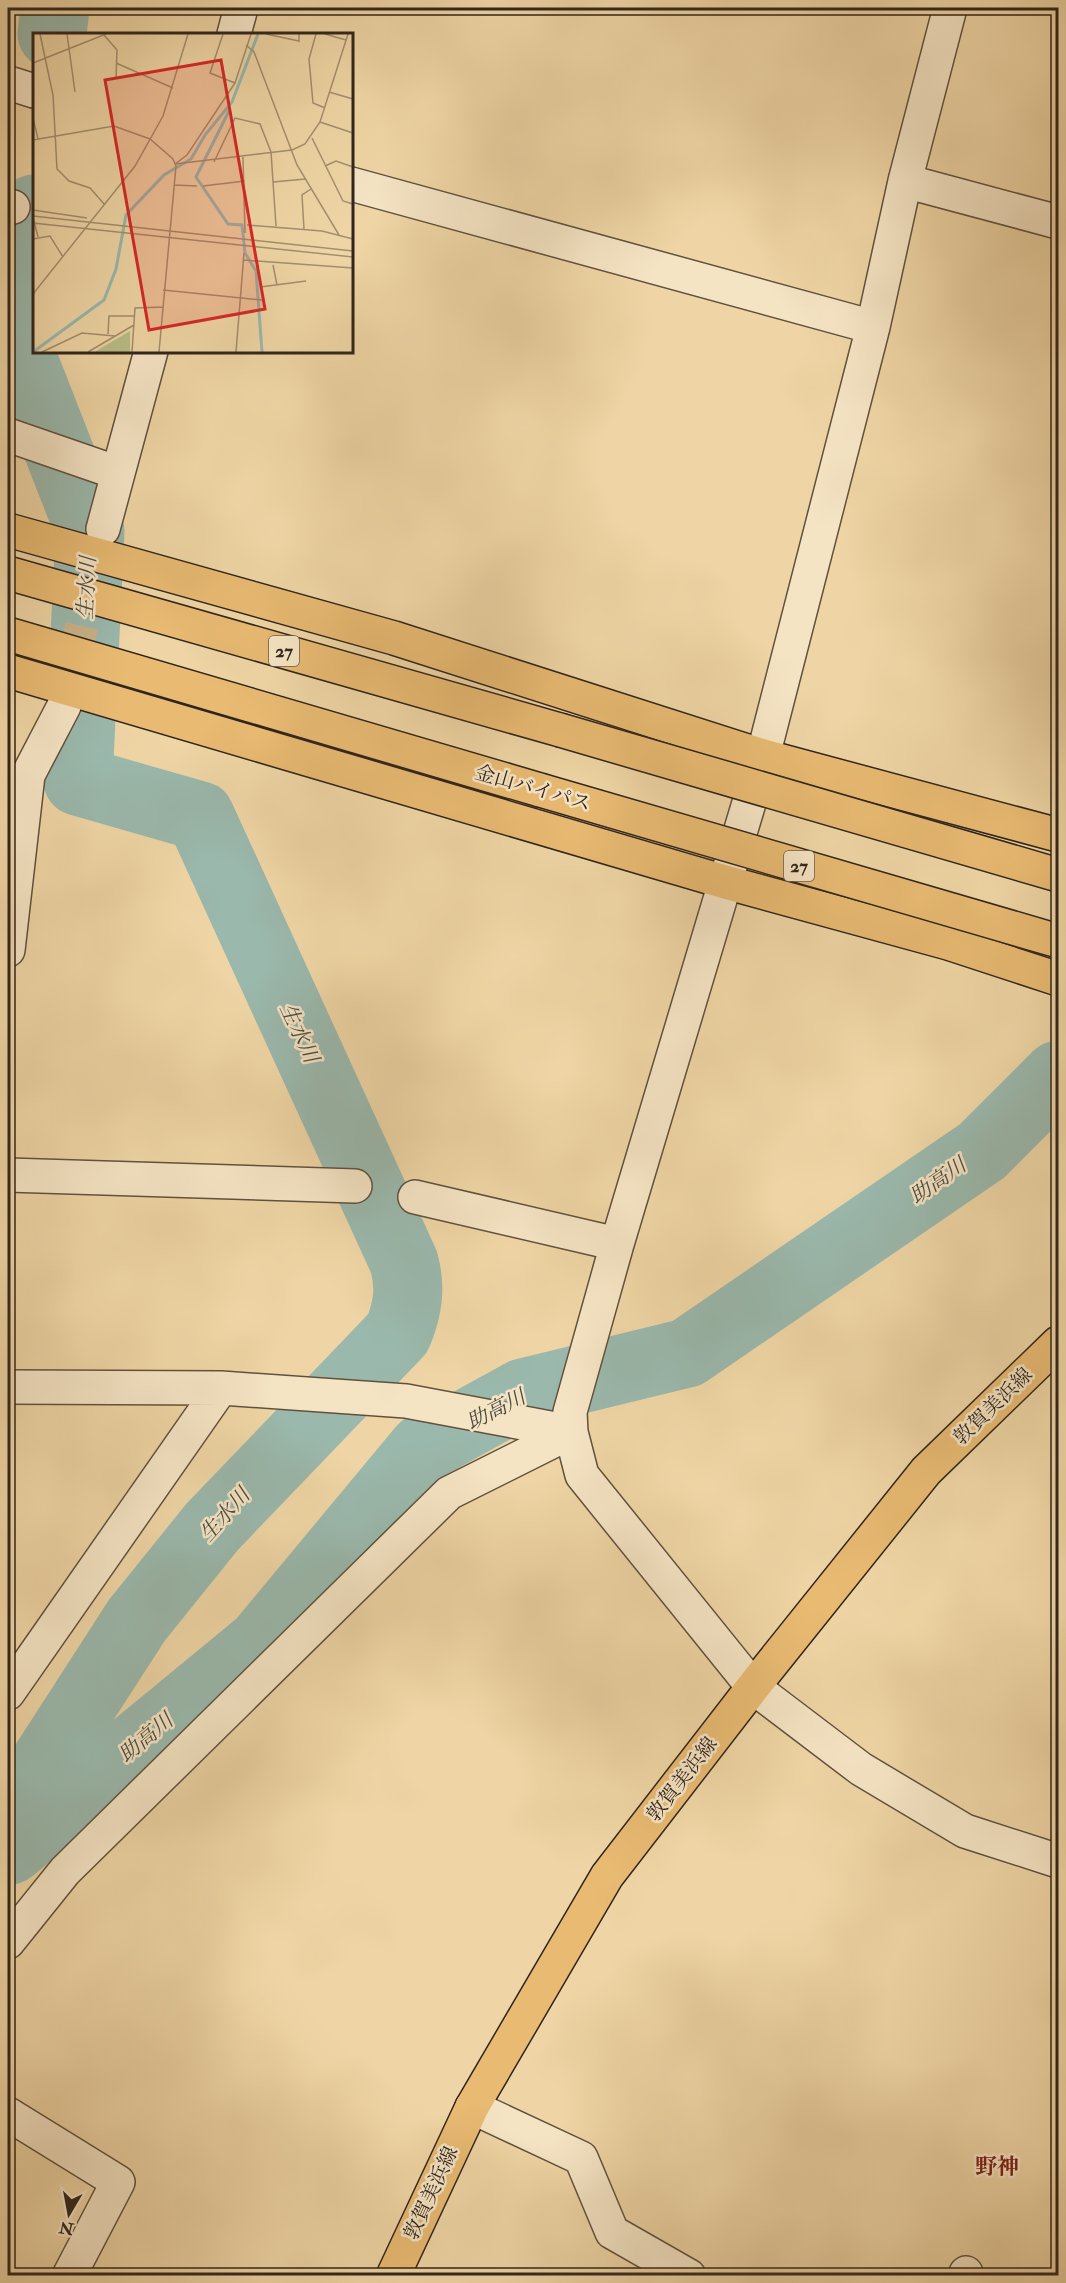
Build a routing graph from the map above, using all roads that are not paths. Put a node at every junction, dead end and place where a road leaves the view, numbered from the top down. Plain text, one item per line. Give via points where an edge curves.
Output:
1 (241, 8) edge
2 (950, 8) edge
3 (234, 33) edge
4 (905, 181) junction
5 (352, 184) edge
6 (1059, 222) edge
7 (873, 327) junction
8 (151, 352) edge
9 (8, 435) edge
10 (118, 473) junction
11 (103, 529) tunnel mouth
12 (8, 530) edge
13 (8, 573) edge
14 (8, 634) edge
15 (8, 671) edge
16 (64, 706) tunnel mouth
17 (763, 756) junction
18 (18, 773) edge
19 (1059, 835) edge
20 (1059, 875) edge
21 (725, 882) junction
22 (1059, 941) edge
23 (8, 950) edge
24 (1059, 979) edge
25 (8, 1175) edge
26 (354, 1186) dead end
27 (415, 1197) dead end
28 (617, 1244) junction
29 (1059, 1343) edge
30 (8, 1387) edge
31 (221, 1388) junction
32 (571, 1422) junction
33 (753, 1687) junction
34 (8, 1693) edge
35 (1059, 1862) edge
36 (8, 1942) edge
37 (472, 2107) junction
38 (8, 2114) edge
39 (69, 2276) edge
40 (393, 2276) edge
41 (689, 2276) edge

1 - 3 street
2 - 4 street
4 - 6 street
4 - 7 street
5 - 7 street
7 - 17 street
8 - 10 street
9 - 10 street
10 - 11 street
12 - 17 main road via 394,638
13 - 20 main road, 27, bridge
14 - 22 main road, 金山バイパス / 27, bridge
15 - 21 main road
16 - 18 street
17 - 19 main road
17 - 21 street
18 - 23 street
21 - 24 main road via 948,943
21 - 28 street
25 - 26 street
27 - 28 street
28 - 32 street
29 - 33 main road, 敦賀美浜線 via 926,1471
30 - 31 street
31 - 32 street via 406,1401
31 - 34 street
32 - 33 street via 582,1475
32 - 36 street via 449,1493 64,1871
33 - 35 street via 861,1769 965,1831
33 - 37 main road, 敦賀美浜線 via 607,1876
37 - 40 main road, 敦賀美浜線
37 - 41 street via 581,2158 612,2232
38 - 39 street via 118,2182

